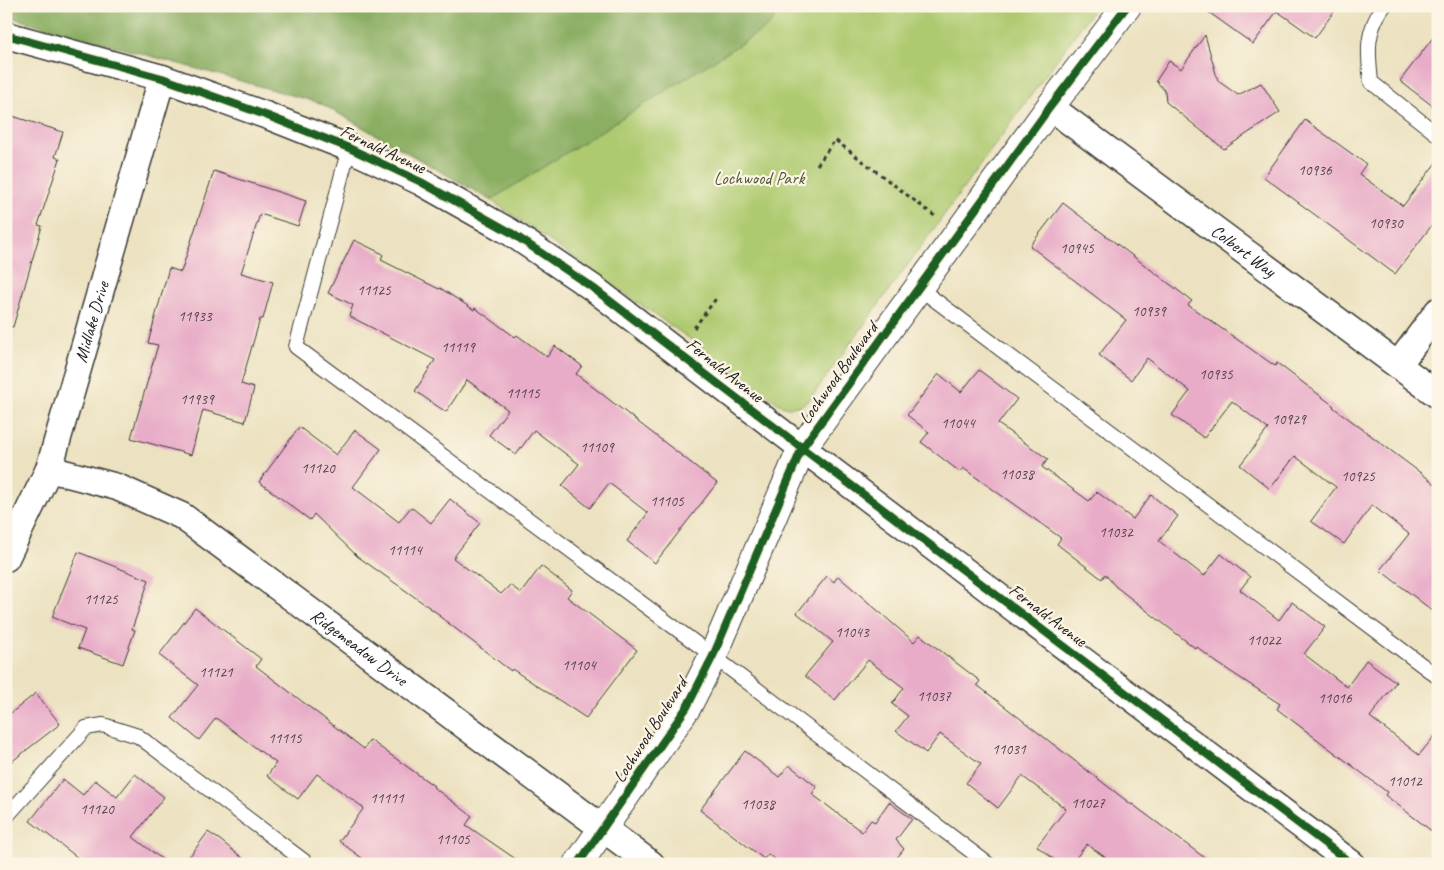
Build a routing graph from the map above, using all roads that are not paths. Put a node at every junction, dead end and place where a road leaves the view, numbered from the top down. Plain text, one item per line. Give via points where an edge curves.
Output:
1 (1127, 6) edge
2 (1384, 6) edge
3 (6, 35) edge
4 (162, 78) junction
5 (1050, 107) junction
6 (1438, 135) edge
7 (349, 148) junction
8 (919, 288) junction
9 (1438, 311) edge
10 (1398, 366) junction
11 (1438, 394) edge
12 (802, 448) junction
13 (48, 470) junction
14 (6, 558) edge
15 (713, 656) junction
16 (1438, 677) edge
17 (6, 817) edge
18 (604, 828) junction
19 (308, 864) edge
20 (578, 864) edge
21 (651, 864) edge
22 (988, 864) edge
23 (1352, 864) edge

1 - 5 street, Lochwood Boulevard
2 - 6 lane via 1375,18 1368,45 1370,82
3 - 4 street, Fernald Avenue
4 - 7 street, Fernald Avenue
4 - 13 street, Midlake Drive
5 - 8 street, Lochwood Boulevard
5 - 10 street, Colbert Way
7 - 12 street, Fernald Avenue via 421,182 510,232 593,288
7 - 15 lane via 296,347
8 - 12 street, Lochwood Boulevard
8 - 16 lane
9 - 10 street
10 - 11 street, Colbert Way
12 - 15 street, Lochwood Boulevard
12 - 23 street, Fernald Avenue
13 - 14 street, Midlake Drive
13 - 18 street, Ridgemeadow Drive via 117,488 182,516
15 - 18 street, Lochwood Boulevard via 687,707
15 - 22 lane
17 - 19 lane via 86,728 103,725 138,736
18 - 20 street, Lochwood Boulevard
18 - 21 street, Ridgemeadow Drive

